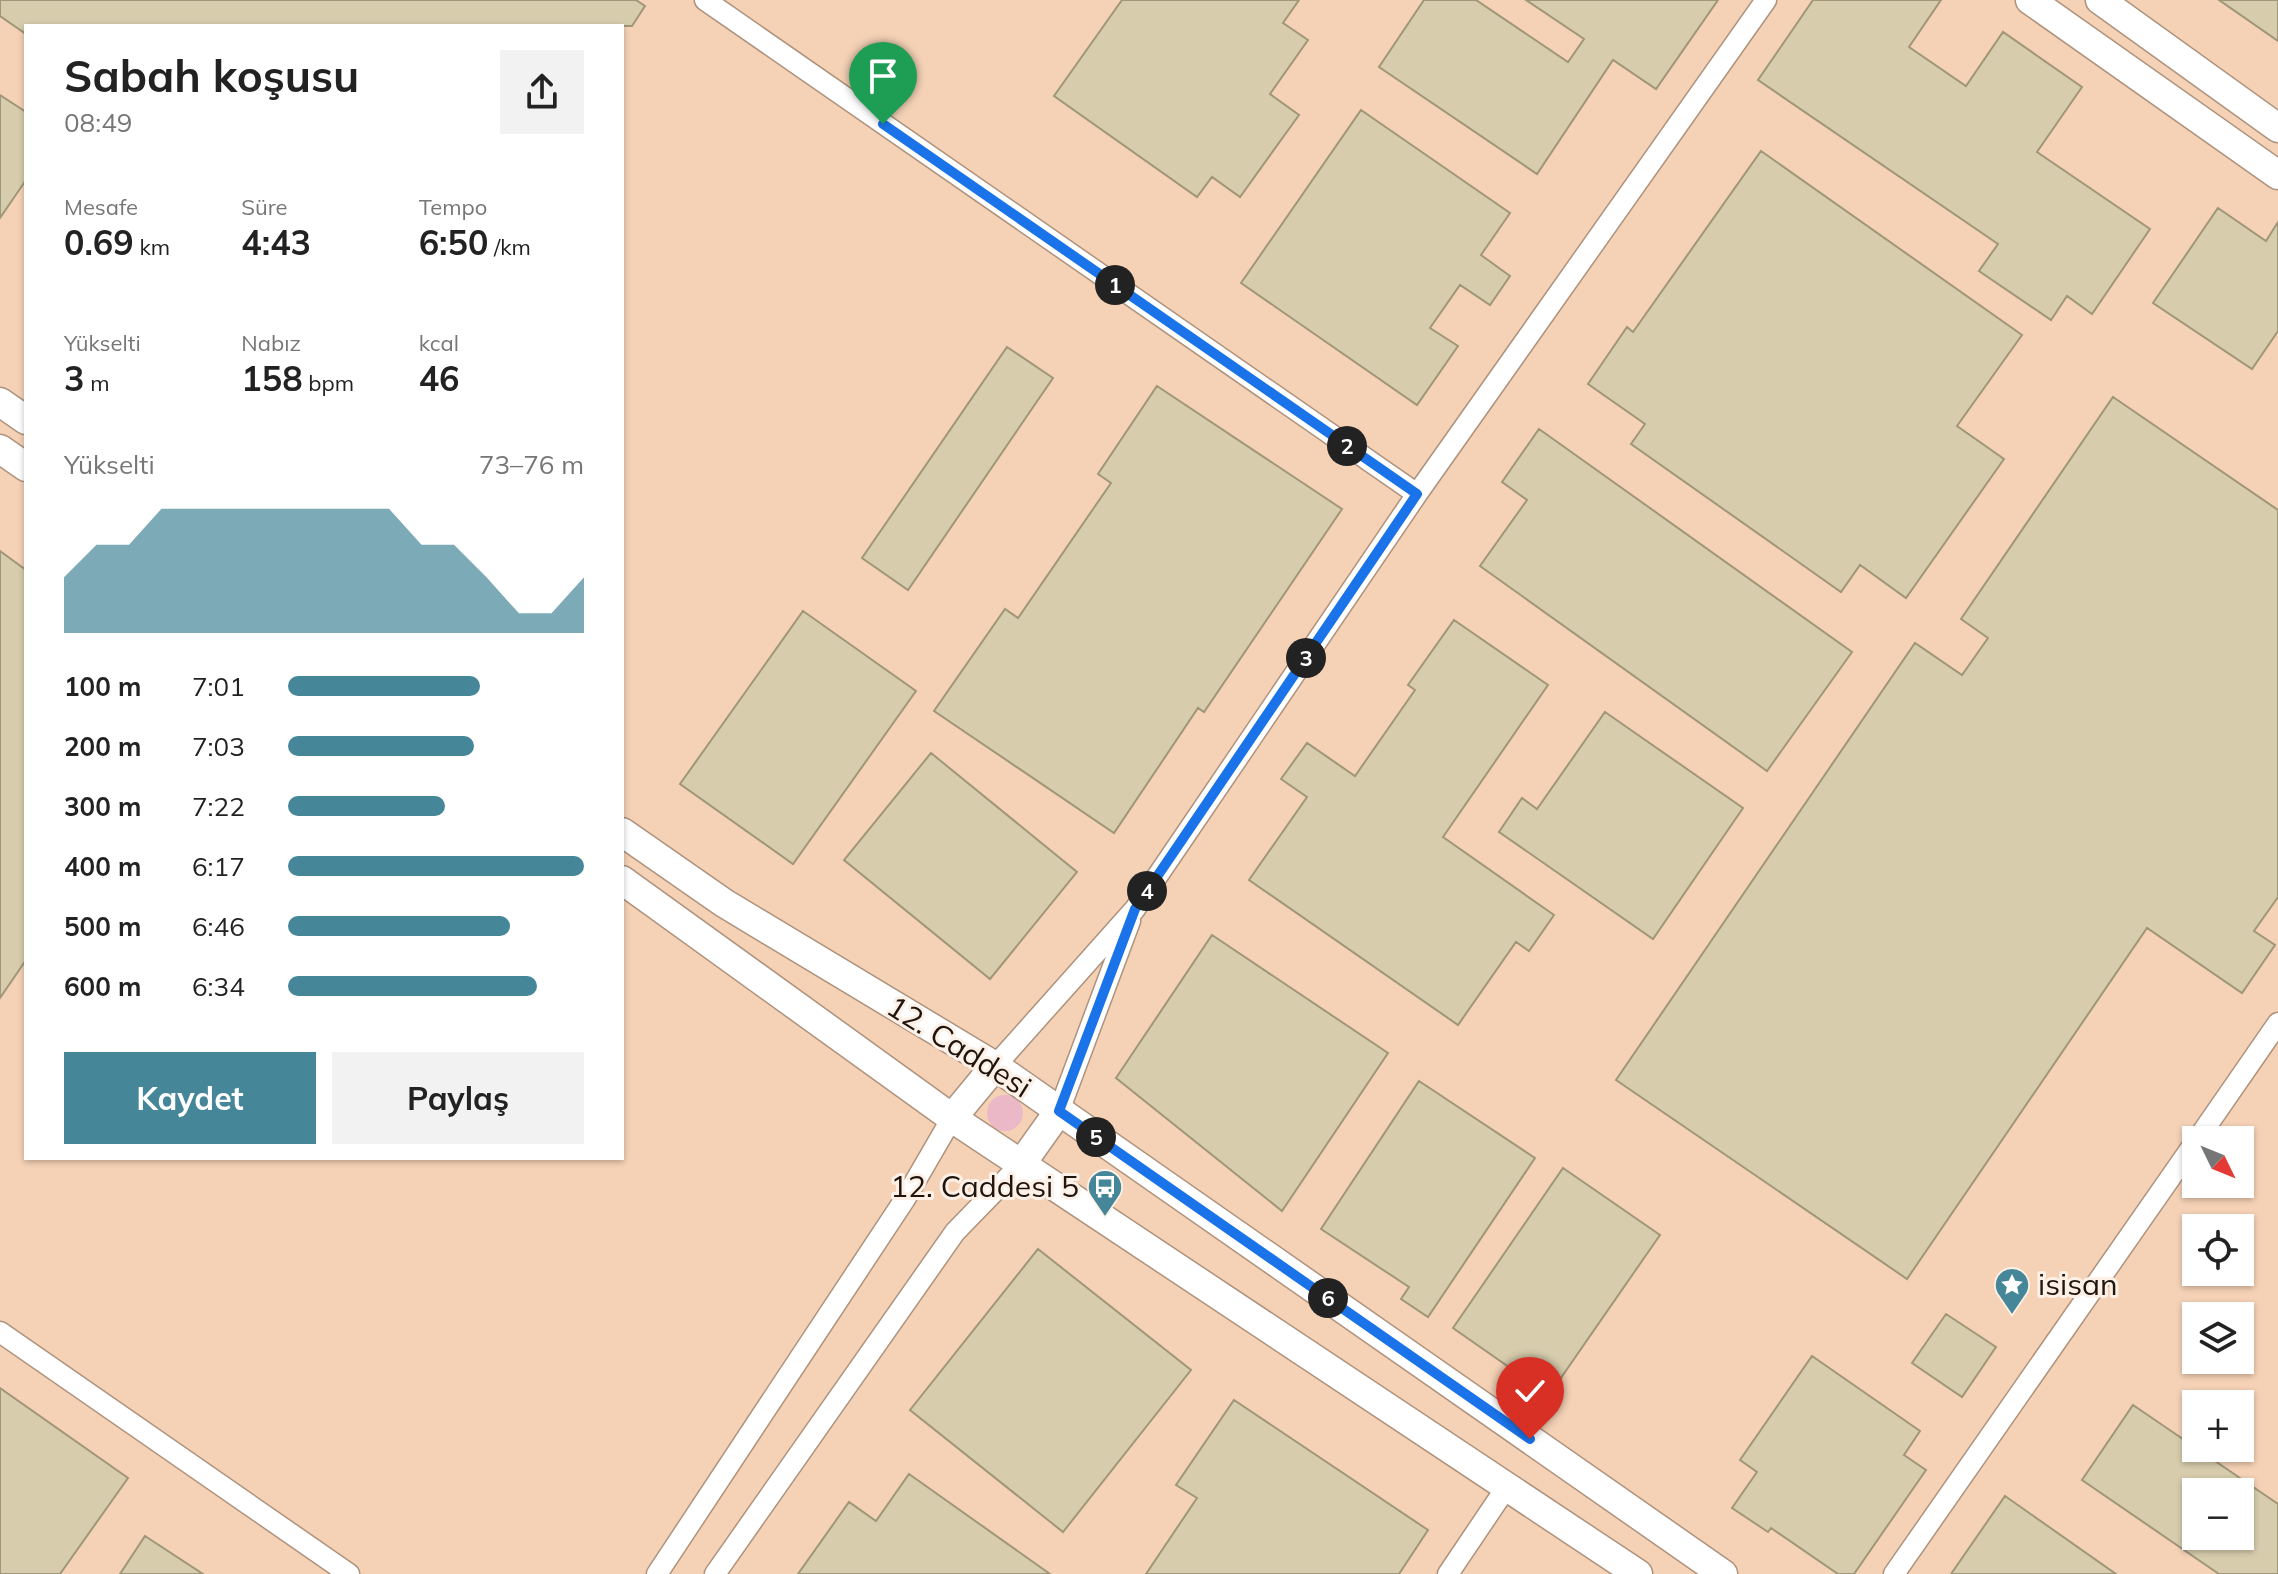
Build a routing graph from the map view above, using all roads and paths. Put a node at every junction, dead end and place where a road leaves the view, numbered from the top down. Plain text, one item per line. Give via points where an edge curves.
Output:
1 (705, 0) edge
2 (1766, 0) edge
3 (2030, 0) edge
4 (2100, 0) edge
5 (2278, 128) edge
6 (2278, 175) edge
7 (0, 402) edge
8 (24, 419) edge
9 (0, 449) edge
10 (24, 466) edge
11 (1417, 494) junction
12 (624, 833) edge
13 (624, 881) edge
14 (1135, 909) junction
15 (2278, 1023) edge
16 (995, 1066) junction
17 (1059, 1111) junction
18 (952, 1118) junction
19 (2206, 1126) edge
20 (2182, 1160) edge
21 (1022, 1163) junction
22 (0, 1332) edge
23 (1508, 1485) junction
24 (349, 1574) edge
25 (657, 1574) edge
26 (715, 1574) edge
27 (1448, 1574) edge
28 (1638, 1574) edge
29 (1723, 1574) edge
30 (1894, 1574) edge

1 - 11 street
2 - 11 street
3 - 6 street
4 - 5 street
7 - 8 street
9 - 10 street
11 - 14 street
12 - 16 street, 12. Caddesi via 724,903
13 - 18 street, 12. Caddesi
14 - 16 street
14 - 17 street
15 - 19 street
16 - 17 street, 12. Caddesi
16 - 18 street
17 - 21 street
17 - 29 street, 12. Caddesi
18 - 21 street, 12. Caddesi
18 - 25 street via 905,1199
20 - 30 street
21 - 23 street, 12. Caddesi
21 - 26 street via 955,1232
22 - 24 street
23 - 27 street
23 - 28 street, 12. Caddesi

